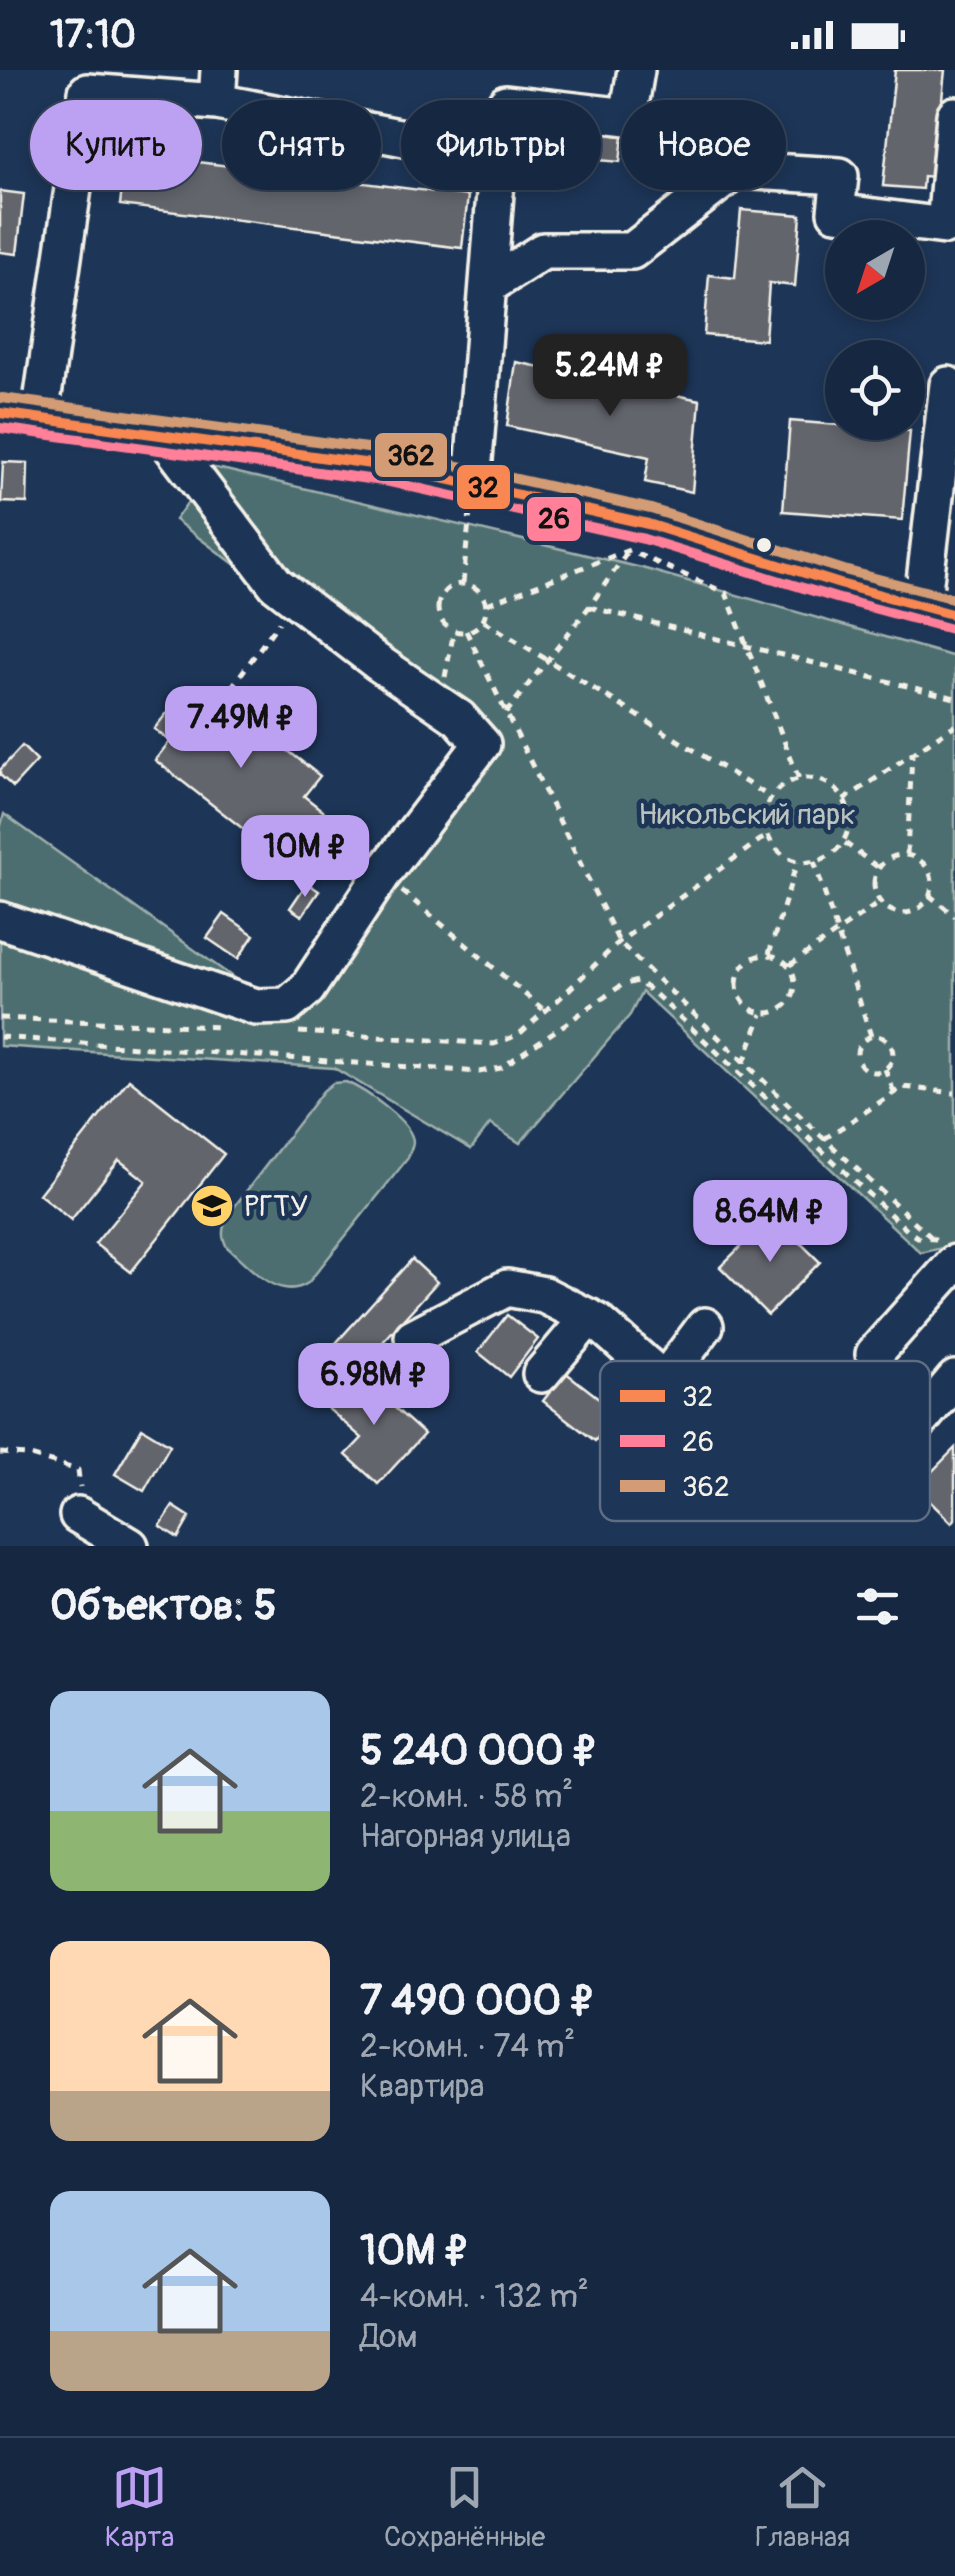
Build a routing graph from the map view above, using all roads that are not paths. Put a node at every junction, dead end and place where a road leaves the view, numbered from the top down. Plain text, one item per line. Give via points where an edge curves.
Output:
1 (636, 70) edge
2 (89, 81) edge
3 (218, 86) edge
4 (601, 114) edge
5 (955, 115) edge
6 (401, 132) edge
7 (495, 190) edge
8 (488, 286) junction
9 (948, 385) dead end
10 (0, 413) edge
11 (40, 416) junction
12 (162, 434) junction
13 (472, 485) junction
14 (939, 611) edge
15 (0, 920) edge
16 (945, 1248) edge
17 (589, 1317) junction
18 (705, 1326) dead end
19 (413, 1337) dead end
20 (874, 1354) dead end
21 (642, 1361) edge
22 (679, 1361) edge
23 (541, 1374) dead end
24 (955, 1379) edge
25 (930, 1409) edge
26 (78, 1515) road end
27 (130, 1546) edge

1 - 4 street via 628,117
2 - 3 street
2 - 11 street
3 - 6 street
5 - 8 street via 945,226 836,212 840,176 736,170 632,252 543,251
7 - 8 street
8 - 13 street
9 - 14 street
10 - 11 street
11 - 12 street
12 - 13 street
12 - 15 street via 276,584 459,718 482,744 382,876 308,989 288,1006 256,1007
13 - 14 street via 639,537
16 - 20 street
17 - 19 street via 544,1295 507,1288
17 - 21 street
17 - 23 street
18 - 22 street
24 - 25 street
26 - 27 street

